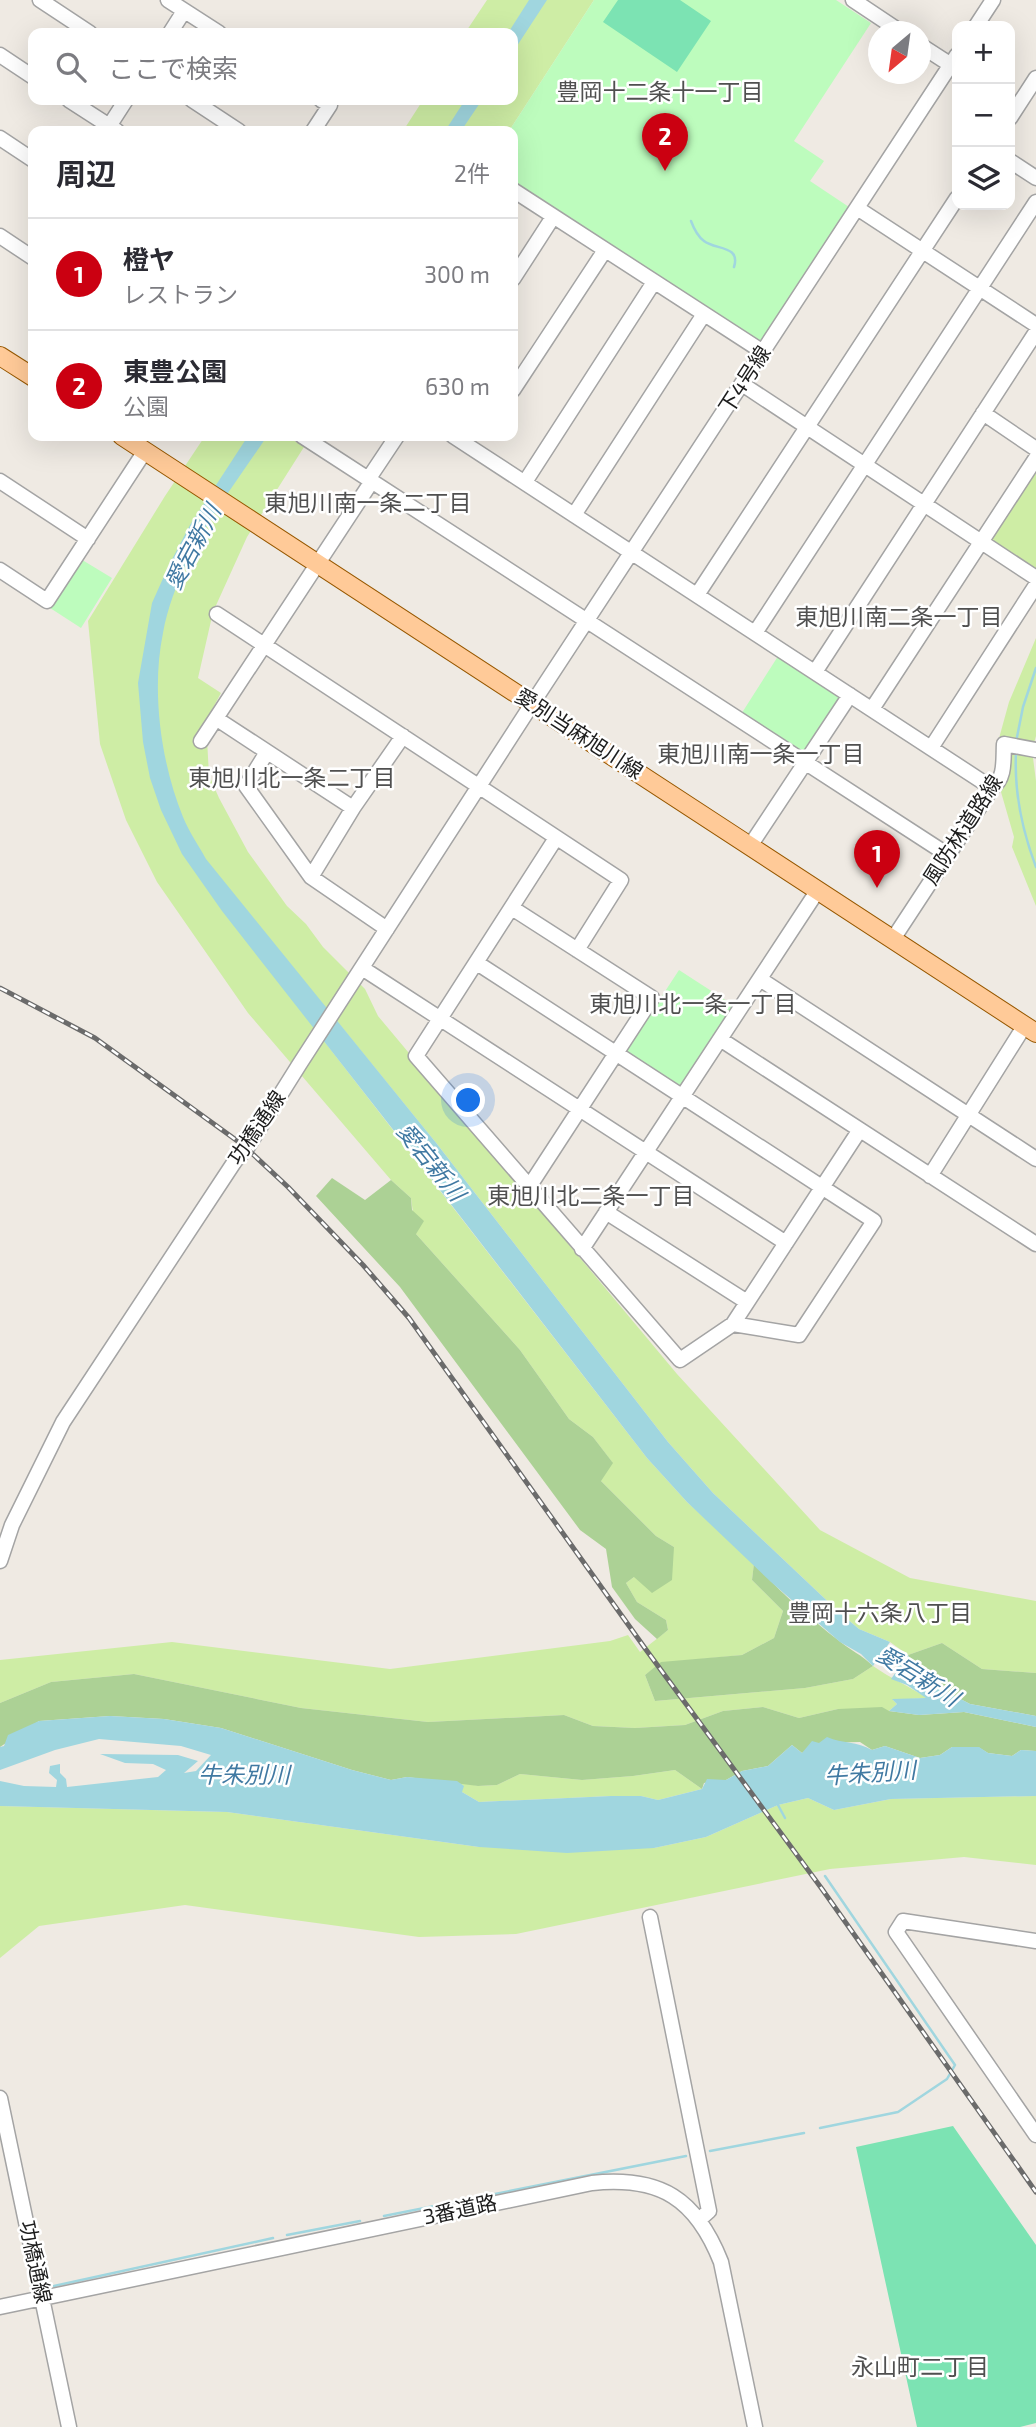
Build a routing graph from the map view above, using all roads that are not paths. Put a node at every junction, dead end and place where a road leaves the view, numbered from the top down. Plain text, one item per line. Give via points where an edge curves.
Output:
1 (40, 0) edge
2 (168, 0) edge
3 (853, 0) edge
4 (993, 0) edge
5 (870, 5) edge
6 (184, 11) junction
7 (888, 21) edge
8 (979, 21) edge
9 (82, 28) edge
10 (173, 28) edge
11 (211, 28) edge
12 (931, 50) edge
13 (0, 55) edge
14 (952, 60) edge
15 (952, 66) edge
16 (28, 74) edge
17 (1036, 78) edge
18 (1015, 100) edge
19 (76, 105) edge
20 (124, 105) edge
21 (200, 105) edge
22 (330, 105) edge
23 (105, 126) edge
24 (113, 126) edge
25 (231, 126) edge
26 (316, 126) edge
27 (0, 138) edge
28 (28, 157) edge
29 (1015, 164) edge
30 (1036, 178) edge
31 (518, 193) edge
32 (1036, 202) edge
33 (952, 206) edge
34 (857, 208) junction
35 (553, 216) junction
36 (0, 236) edge
37 (605, 250) junction
38 (923, 250) junction
39 (28, 255) edge
40 (518, 271) edge
41 (654, 282) junction
42 (980, 288) junction
43 (704, 314) junction
44 (1036, 325) edge
45 (1036, 332) edge
46 (763, 352) junction
47 (0, 356) edge
48 (28, 374) edge
49 (518, 382) edge
50 (742, 384) junction
51 (983, 413) junction
52 (806, 427) junction
53 (130, 441) edge
54 (310, 441) edge
55 (394, 441) edge
56 (461, 441) edge
57 (479, 441) edge
58 (474, 449) junction
59 (1036, 449) edge
60 (145, 451) junction
61 (1036, 458) edge
62 (864, 466) junction
63 (370, 480) junction
64 (0, 481) edge
65 (524, 482) junction
66 (924, 503) junction
67 (574, 515) junction
68 (88, 539) junction
69 (983, 542) junction
70 (632, 552) junction
71 (319, 563) junction
72 (0, 570) edge
73 (1036, 578) edge
74 (1036, 585) edge
75 (697, 595) junction
76 (217, 614) dead end
77 (587, 620) junction
78 (755, 633) junction
79 (264, 645) junction
80 (815, 672) junction
81 (850, 695) junction
82 (532, 704) junction
83 (872, 709) junction
84 (217, 719) junction
85 (402, 736) junction
86 (201, 741) dead end
87 (931, 748) junction
88 (1032, 749) edge
89 (267, 752) junction
90 (805, 764) junction
91 (479, 787) junction
92 (992, 788) junction
93 (353, 808) junction
94 (556, 838) junction
95 (750, 846) junction
96 (948, 855) junction
97 (311, 877) junction
98 (818, 890) junction
99 (512, 908) junction
100 (387, 929) junction
101 (892, 939) junction
102 (577, 950) junction
103 (477, 962) junction
104 (362, 968) junction
105 (760, 979) junction
106 (440, 1019) junction
107 (1030, 1029) edge
108 (720, 1040) junction
109 (617, 1053) junction
110 (682, 1097) junction
111 (580, 1110) junction
112 (968, 1115) junction
113 (859, 1131) junction
114 (645, 1152) junction
115 (1036, 1159) edge
116 (930, 1176) junction
117 (823, 1187) junction
118 (529, 1188) junction
119 (606, 1212) junction
120 (786, 1243) junction
121 (1036, 1244) edge
122 (582, 1249) junction
123 (747, 1302) junction
124 (733, 1324) junction
125 (0, 1561) edge
126 (650, 1917) dead end
127 (1036, 1941) edge
128 (0, 2098) edge
129 (1036, 2135) edge
130 (700, 2219) junction
131 (43, 2297) junction
132 (0, 2307) edge
133 (69, 2427) edge
134 (755, 2427) edge

1 - 9 street
2 - 6 street
3 - 5 street
4 - 8 street
5 - 7 street
6 - 10 street
6 - 11 street
12 - 14 street
13 - 16 street
15 - 34 street, 下4号線
17 - 18 street
19 - 23 street
20 - 24 street
21 - 25 street
22 - 26 street
27 - 28 street
29 - 30 street
31 - 35 street
32 - 42 street
33 - 38 street
34 - 38 street
34 - 46 street, 下4号線
35 - 37 street
35 - 40 street
36 - 39 street
37 - 41 street
37 - 49 street
38 - 42 street
38 - 52 street
41 - 43 street
41 - 65 street
42 - 44 street
42 - 62 street
43 - 46 street
43 - 67 street
45 - 51 street
46 - 50 street, 下4号線
47 - 48 main road
50 - 52 street
50 - 70 street, 下4号線
51 - 59 street
51 - 66 street
52 - 62 street
52 - 75 street
53 - 60 main road, 愛別当麻旭川線
54 - 63 street
55 - 63 street
56 - 58 street
57 - 58 street
58 - 65 street
60 - 68 street
60 - 71 main road, 愛別当麻旭川線
61 - 69 street
62 - 66 street
62 - 78 street
63 - 71 street
63 - 77 street
64 - 68 street
65 - 67 street
66 - 69 street
66 - 80 street
67 - 70 street
68 - 72 street via 47,601
69 - 73 street
69 - 83 street
70 - 75 street
70 - 77 street, 下4号線
71 - 79 street
71 - 82 main road, 愛別当麻旭川線
74 - 87 street
75 - 78 street
76 - 79 street
77 - 82 street, 下4号線
77 - 90 street
78 - 80 street
79 - 84 street
79 - 85 street
80 - 81 street
81 - 83 street
81 - 90 street
82 - 91 street, 功橋通線
82 - 95 main road, 愛別当麻旭川線
83 - 87 street
84 - 86 street
84 - 89 street
85 - 91 street
85 - 93 street
87 - 92 street
88 - 92 street, 風防林道路線 via 1004,744 1002,774
89 - 93 street
89 - 97 street via 246,786
90 - 95 street
90 - 96 street
91 - 94 street
91 - 100 street, 功橋通線
92 - 96 street, 風防林道路線
93 - 97 street
94 - 99 street
94 - 102 street via 621,880
95 - 98 main road, 愛別当麻旭川線
96 - 101 street, 風防林道路線
97 - 100 street
98 - 101 main road, 愛別当麻旭川線
98 - 105 street
99 - 102 street
99 - 103 street
100 - 104 street, 功橋通線
101 - 107 main road, 愛別当麻旭川線
102 - 109 street via 652,998
103 - 106 street
103 - 109 street
104 - 106 street
104 - 125 street, 功橋通線 via 247,1149 63,1422 17,1514
105 - 108 street
105 - 112 street
106 - 111 street
106 - 118 street via 416,1056
107 - 112 street
108 - 110 street
108 - 113 street
109 - 110 street
109 - 111 street
110 - 114 street
110 - 117 street
111 - 114 street
111 - 118 street
112 - 115 street
112 - 116 street
113 - 116 street
113 - 117 street
114 - 119 street
114 - 120 street
116 - 121 street
117 - 120 street
117 - 124 street via 874,1221 799,1335
118 - 122 street
119 - 122 street
119 - 123 street
120 - 123 street
122 - 124 street via 680,1360
123 - 124 street
126 - 130 street via 709,2211
127 - 129 street via 903,1921 896,1932
128 - 131 street, 功橋通線
130 - 131 street, 3番道路 via 660,2190 617,2180
130 - 134 street, 3番道路 via 721,2262
131 - 132 street, 3番道路
131 - 133 street, 功橋通線

